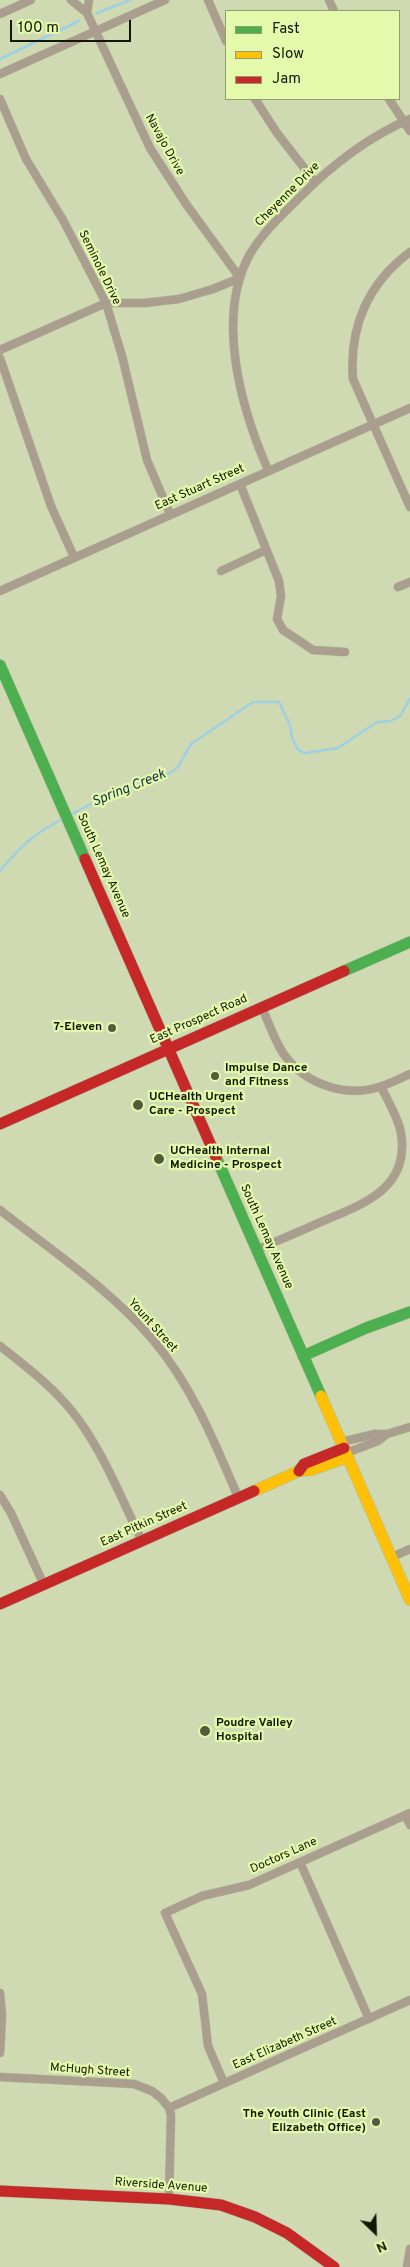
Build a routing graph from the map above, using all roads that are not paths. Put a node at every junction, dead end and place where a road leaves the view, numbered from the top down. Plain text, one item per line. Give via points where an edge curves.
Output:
1 (32, 0) edge
2 (71, 0) edge
3 (89, 0) edge
4 (165, 0) edge
5 (208, 0) edge
6 (87, 13) junction
7 (0, 14) edge
8 (95, 31) junction
9 (225, 39) edge
10 (0, 74) edge
11 (0, 99) edge
12 (256, 100) edge
13 (390, 100) edge
14 (406, 121) edge
15 (410, 132) edge
16 (315, 182) junction
17 (410, 252) edge
18 (240, 278) junction
19 (106, 303) junction
20 (0, 350) edge
21 (0, 358) edge
22 (410, 408) edge
23 (373, 424) junction
24 (268, 470) junction
25 (240, 484) junction
26 (410, 507) edge
27 (170, 514) junction
28 (266, 550) junction
29 (74, 557) junction
30 (221, 570) dead end
31 (410, 582) edge
32 (398, 588) dead end
33 (0, 591) edge
34 (345, 652) dead end
35 (0, 665) edge
36 (410, 942) edge
37 (262, 1008) junction
38 (168, 1049) junction
39 (410, 1074) edge
40 (381, 1087) junction
41 (0, 1124) edge
42 (0, 1210) edge
43 (256, 1250) junction
44 (410, 1312) edge
45 (0, 1346) edge
46 (303, 1356) junction
47 (410, 1427) edge
48 (345, 1450) junction
49 (0, 1494) edge
50 (238, 1497) junction
51 (142, 1541) junction
52 (410, 1549) edge
53 (392, 1557) junction
54 (44, 1585) junction
55 (410, 1600) edge
56 (0, 1604) edge
57 (408, 1814) edge
58 (410, 1825) edge
59 (300, 1862) junction
60 (0, 1992) edge
61 (410, 2000) edge
62 (369, 2019) junction
63 (0, 2052) edge
64 (0, 2077) edge
65 (224, 2083) junction
66 (169, 2108) junction
67 (0, 2191) edge
68 (169, 2198) junction
69 (410, 2249) edge
70 (334, 2267) edge
71 (407, 2267) edge

1 - 7 street
2 - 6 street, Navajo Drive
3 - 6 street
4 - 8 street
5 - 9 street
6 - 8 street, Navajo Drive
8 - 10 street
8 - 18 street, Navajo Drive via 150,148
11 - 19 street, Seminole Drive via 26,159 63,220
12 - 16 street
13 - 14 street
14 - 15 street
14 - 16 street, Cheyenne Drive via 359,147
16 - 18 street, Cheyenne Drive via 260,239
17 - 23 street via 378,282 356,328 353,379
18 - 19 street via 179,299
18 - 24 street, Cheyenne Drive via 234,314 237,366 247,416
19 - 20 street
19 - 27 street, Seminole Drive via 147,460
21 - 29 street via 51,506
22 - 23 street, East Stuart Street
23 - 24 street, East Stuart Street
23 - 26 street
24 - 25 street, East Stuart Street
25 - 27 street, East Stuart Street
25 - 28 street
27 - 29 street, East Stuart Street
28 - 30 street
28 - 34 street via 281,589 277,619 280,627 313,650
29 - 33 street, East Stuart Street
31 - 32 street
35 - 38 main road, South Lemay Avenue
36 - 37 main road, East Prospect Road
37 - 38 main road, East Prospect Road
37 - 40 street via 282,1051 309,1079 342,1090
38 - 41 main road, East Prospect Road
38 - 43 main road, South Lemay Avenue
39 - 40 street
40 - 43 street via 398,1124 402,1146 399,1165 386,1188 368,1202
42 - 50 street, Yount Street via 106,1293 154,1341 210,1430
43 - 46 main road, South Lemay Avenue
44 - 46 main road via 359,1330
45 - 51 street via 47,1386 77,1418 111,1475
46 - 48 main road, South Lemay Avenue
47 - 48 street via 375,1434
48 - 50 main road, East Pitkin Street via 304,1464 299,1471
48 - 53 main road, South Lemay Avenue
49 - 54 street
50 - 51 main road, East Pitkin Street
51 - 54 main road, East Pitkin Street
52 - 53 street
53 - 55 main road, South Lemay Avenue
54 - 56 main road, East Pitkin Street
57 - 58 street
57 - 59 street, Doctors Lane
59 - 62 street
59 - 65 street, Doctors Lane via 248,1885 202,1896 166,1914 202,1994 208,2046
60 - 63 street
61 - 62 street, East Elizabeth Street
62 - 65 street, East Elizabeth Street
64 - 66 street, McHugh Street via 124,2082 152,2092
65 - 66 street, East Elizabeth Street
66 - 68 street
67 - 68 main road, Riverside Avenue
68 - 70 main road, Riverside Avenue via 214,2204 255,2217 287,2233
69 - 71 street

